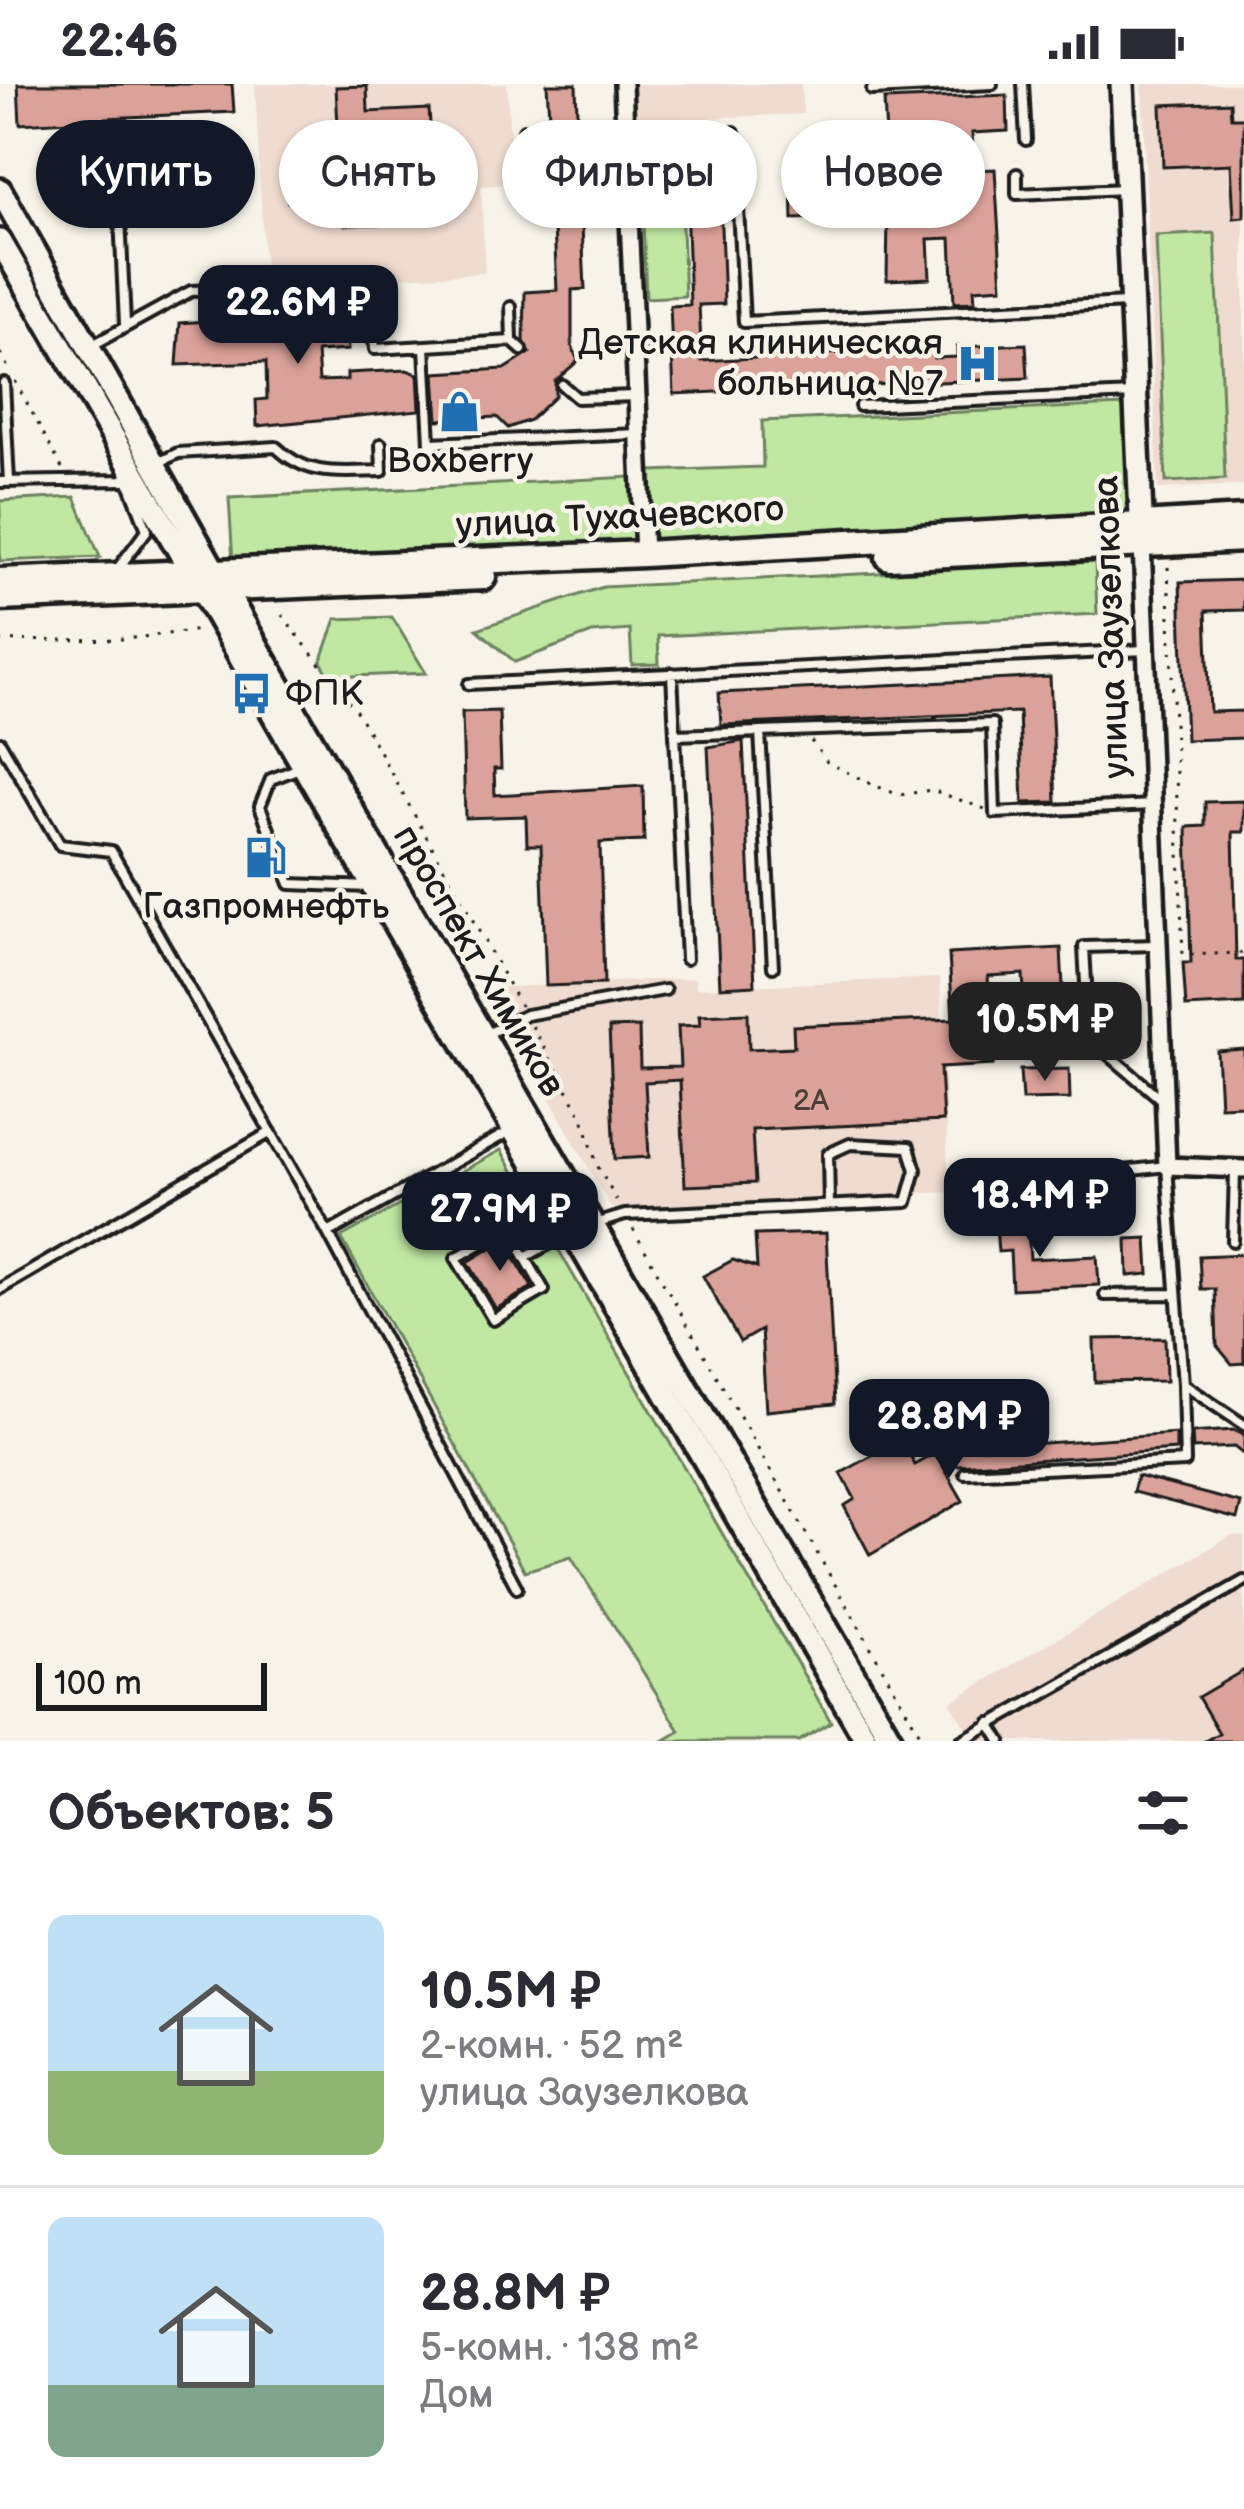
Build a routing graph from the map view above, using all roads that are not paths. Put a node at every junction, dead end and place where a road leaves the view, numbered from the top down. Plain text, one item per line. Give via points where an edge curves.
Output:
1 (622, 84) edge
2 (992, 84) edge
3 (1023, 84) edge
4 (1122, 84) edge
5 (872, 90) dead end
6 (624, 120) edge
7 (1026, 140) dead end
8 (1017, 175) dead end
9 (1126, 189) junction
10 (0, 190) edge
11 (121, 228) edge
12 (629, 228) edge
13 (739, 228) edge
14 (0, 241) edge
15 (1130, 303) junction
16 (511, 307) dead end
17 (125, 324) junction
18 (512, 341) junction
19 (425, 347) junction
20 (88, 348) junction
21 (522, 350) dead end
22 (4, 383) dead end
23 (562, 385) dead end
24 (1135, 394) junction
25 (636, 396) junction
26 (860, 406) dead end
27 (638, 434) junction
28 (381, 444) dead end
29 (154, 465) junction
30 (125, 469) junction
31 (5, 482) edge
32 (1244, 519) edge
33 (1142, 534) junction
34 (1244, 539) edge
35 (644, 554) junction
36 (108, 577) junction
37 (0, 581) edge
38 (207, 582) junction
39 (0, 598) edge
40 (1146, 650) junction
41 (673, 673) junction
42 (469, 684) dead end
43 (760, 732) junction
44 (675, 735) junction
45 (0, 742) edge
46 (303, 766) junction
47 (1153, 805) junction
48 (374, 887) junction
49 (1158, 945) junction
50 (686, 959) dead end
51 (773, 968) dead end
52 (664, 990) dead end
53 (483, 1035) junction
54 (1165, 1103) junction
55 (523, 1124) junction
56 (271, 1132) junction
57 (1167, 1166) junction
58 (1240, 1169) edge
59 (1009, 1195) dead end
60 (829, 1205) junction
61 (583, 1228) junction
62 (328, 1233) junction
63 (1233, 1241) dead end
64 (525, 1257) junction
65 (0, 1289) edge
66 (1174, 1294) junction
67 (1105, 1295) dead end
68 (1183, 1384) junction
69 (1244, 1425) edge
70 (965, 1473) dead end
71 (1244, 1581) edge
72 (518, 1588) dead end
73 (991, 1723) junction
74 (966, 1738) edge
75 (867, 1741) edge
76 (892, 1741) edge
77 (1001, 1741) edge

1 - 6 street
2 - 5 lane
3 - 7 lane
4 - 9 main road, улица Заузелкова
8 - 9 lane via 1017,194
9 - 15 main road, улица Заузелкова
10 - 20 main road, проспект Химиков
11 - 17 lane
12 - 25 street
13 - 15 lane via 744,322
14 - 30 main road
15 - 24 main road, улица Заузелкова
16 - 18 lane
17 - 19 lane via 191,291 367,284 375,349
17 - 20 lane
18 - 19 lane
18 - 21 lane
19 - 27 lane via 430,443
20 - 29 main road, проспект Химиков
22 - 31 lane
23 - 25 lane via 577,398
24 - 26 lane
24 - 33 main road, улица Заузелкова
25 - 27 street
27 - 35 street
28 - 29 lane via 382,471 318,473 276,447 178,453
29 - 38 main road, проспект Химиков via 188,525
30 - 31 lane via 70,481
30 - 36 lane via 147,530
30 - 38 main road
32 - 33 main road, улица Тухачевского
33 - 34 main road, улица Тухачевского
33 - 35 main road, улица Тухачевского
33 - 38 main road, улица Тухачевского
33 - 40 street, улица Заузелкова
35 - 38 main road, улица Тухачевского
36 - 37 main road, улица Тухачевского
36 - 38 main road, улица Тухачевского
38 - 39 main road, улица Тухачевского
38 - 46 main road, проспект Химиков
38 - 53 main road, проспект Химиков
40 - 41 lane
40 - 47 street, улица Заузелкова
41 - 42 lane
41 - 44 lane
43 - 44 lane
43 - 47 lane via 992,724 995,812
43 - 51 lane
44 - 50 lane
45 - 56 lane via 60,845 111,851
46 - 48 main road, проспект Химиков
46 - 48 lane via 271,779 260,806 290,884
47 - 49 street, улица Заузелкова
48 - 55 main road, проспект Химиков
49 - 54 street, улица Заузелкова
49 - 54 lane via 1084,947 1089,1038
52 - 53 lane via 526,1015
53 - 55 main road, проспект Химиков
54 - 57 street, улица Заузелкова
55 - 61 main road, проспект Химиков
55 - 62 lane
56 - 62 lane
56 - 65 lane
57 - 58 street
57 - 59 lane via 1052,1179
57 - 66 lane
58 - 63 lane
60 - 60 lane via 828,1154 850,1144 909,1147 916,1170 907,1202
60 - 61 lane via 625,1215
61 - 64 lane
61 - 75 main road, проспект Химиков
61 - 76 main road, проспект Химиков
62 - 72 lane
64 - 64 lane via 508,1228 456,1258 493,1320 544,1291
66 - 67 lane
66 - 68 lane
68 - 69 lane
68 - 70 lane via 1185,1462
71 - 73 lane
73 - 74 lane
73 - 77 lane

